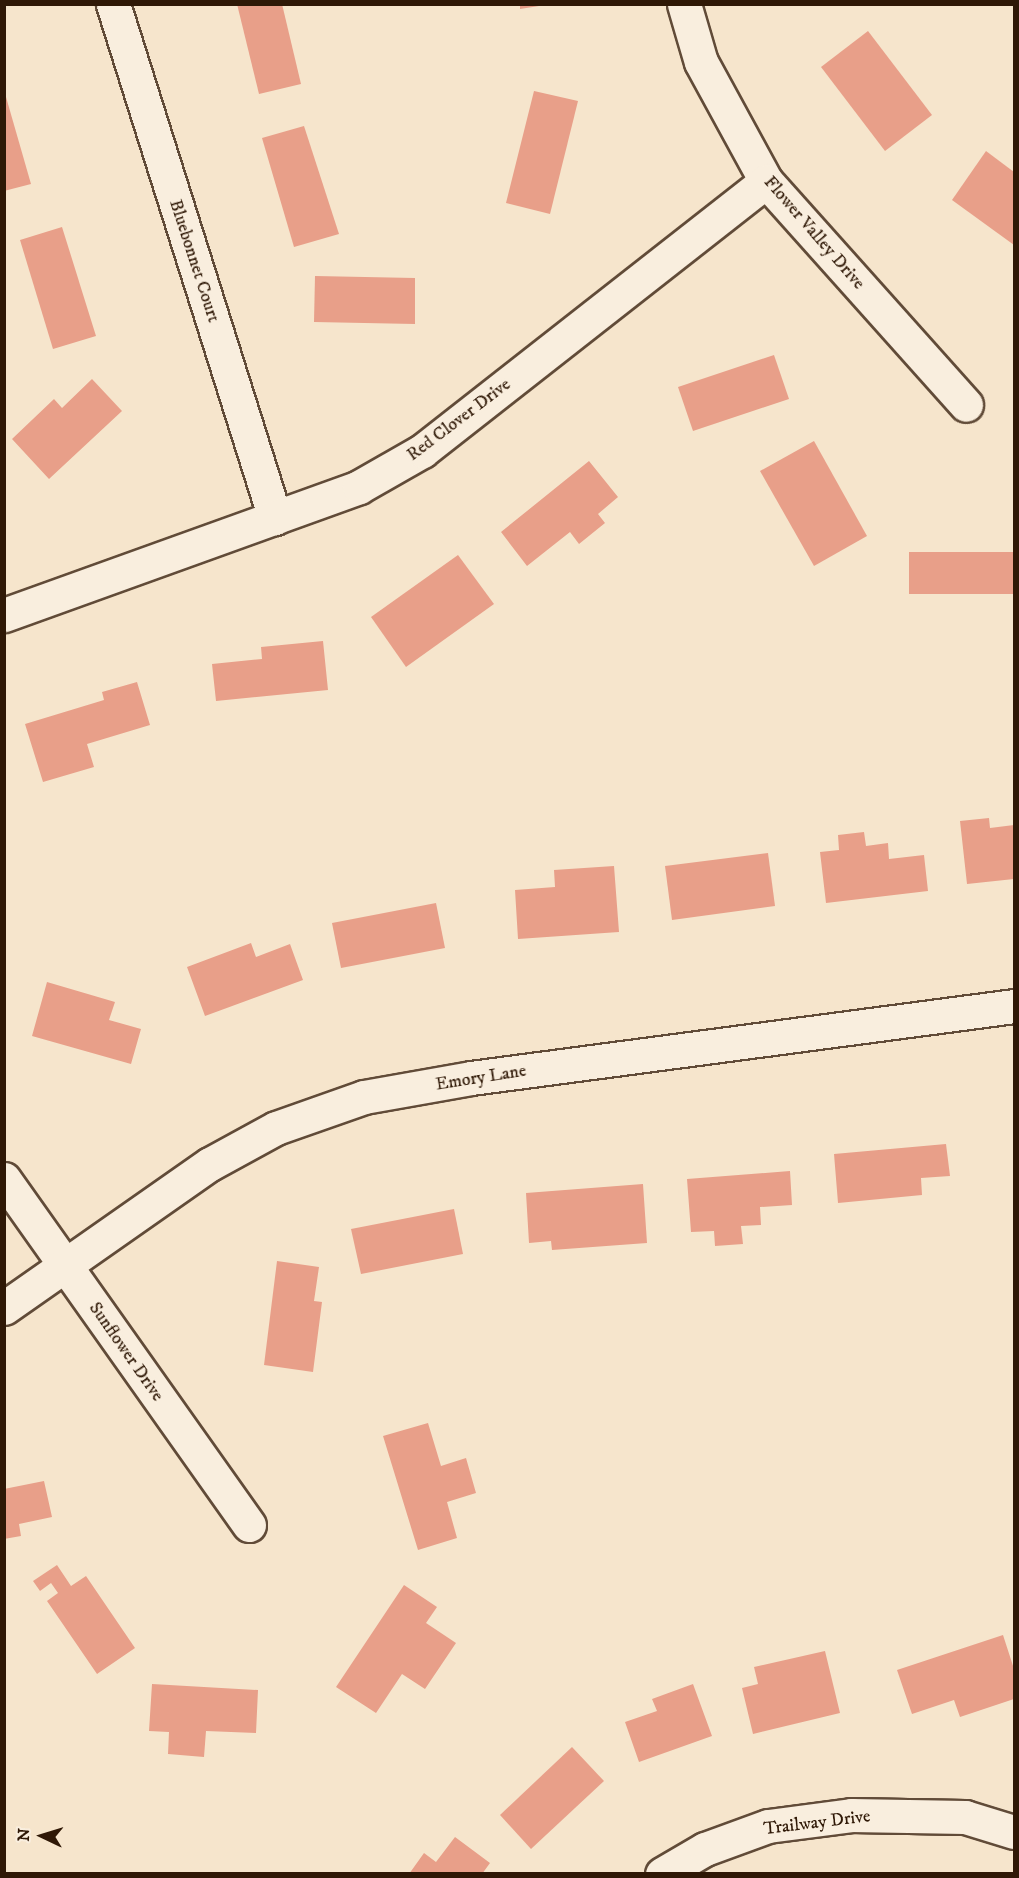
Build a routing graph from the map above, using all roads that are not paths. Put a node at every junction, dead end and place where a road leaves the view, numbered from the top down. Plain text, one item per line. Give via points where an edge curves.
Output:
1 (113, 4) edge
2 (684, 4) edge
3 (766, 181) junction
4 (966, 405) dead end
5 (275, 518) junction
6 (4, 615) edge
7 (1014, 1006) edge
8 (4, 1179) edge
9 (65, 1265) junction
10 (4, 1308) edge
11 (249, 1525) dead end
12 (1014, 1832) edge
13 (662, 1874) edge

1 - 5 street, Bluebonnet Court
2 - 3 street, Flower Valley Drive via 700,62
3 - 4 street, Flower Valley Drive
3 - 5 street, Red Clover Drive via 422,450 359,487
5 - 6 street, Red Clover Drive
7 - 9 street, Emory Lane via 471,1078 364,1097 276,1128 210,1164
8 - 9 street, Sunflower Drive
9 - 10 street, Emory Lane
9 - 11 street, Sunflower Drive
12 - 13 street, Trailway Drive via 965,1817 851,1815 768,1826 705,1850

